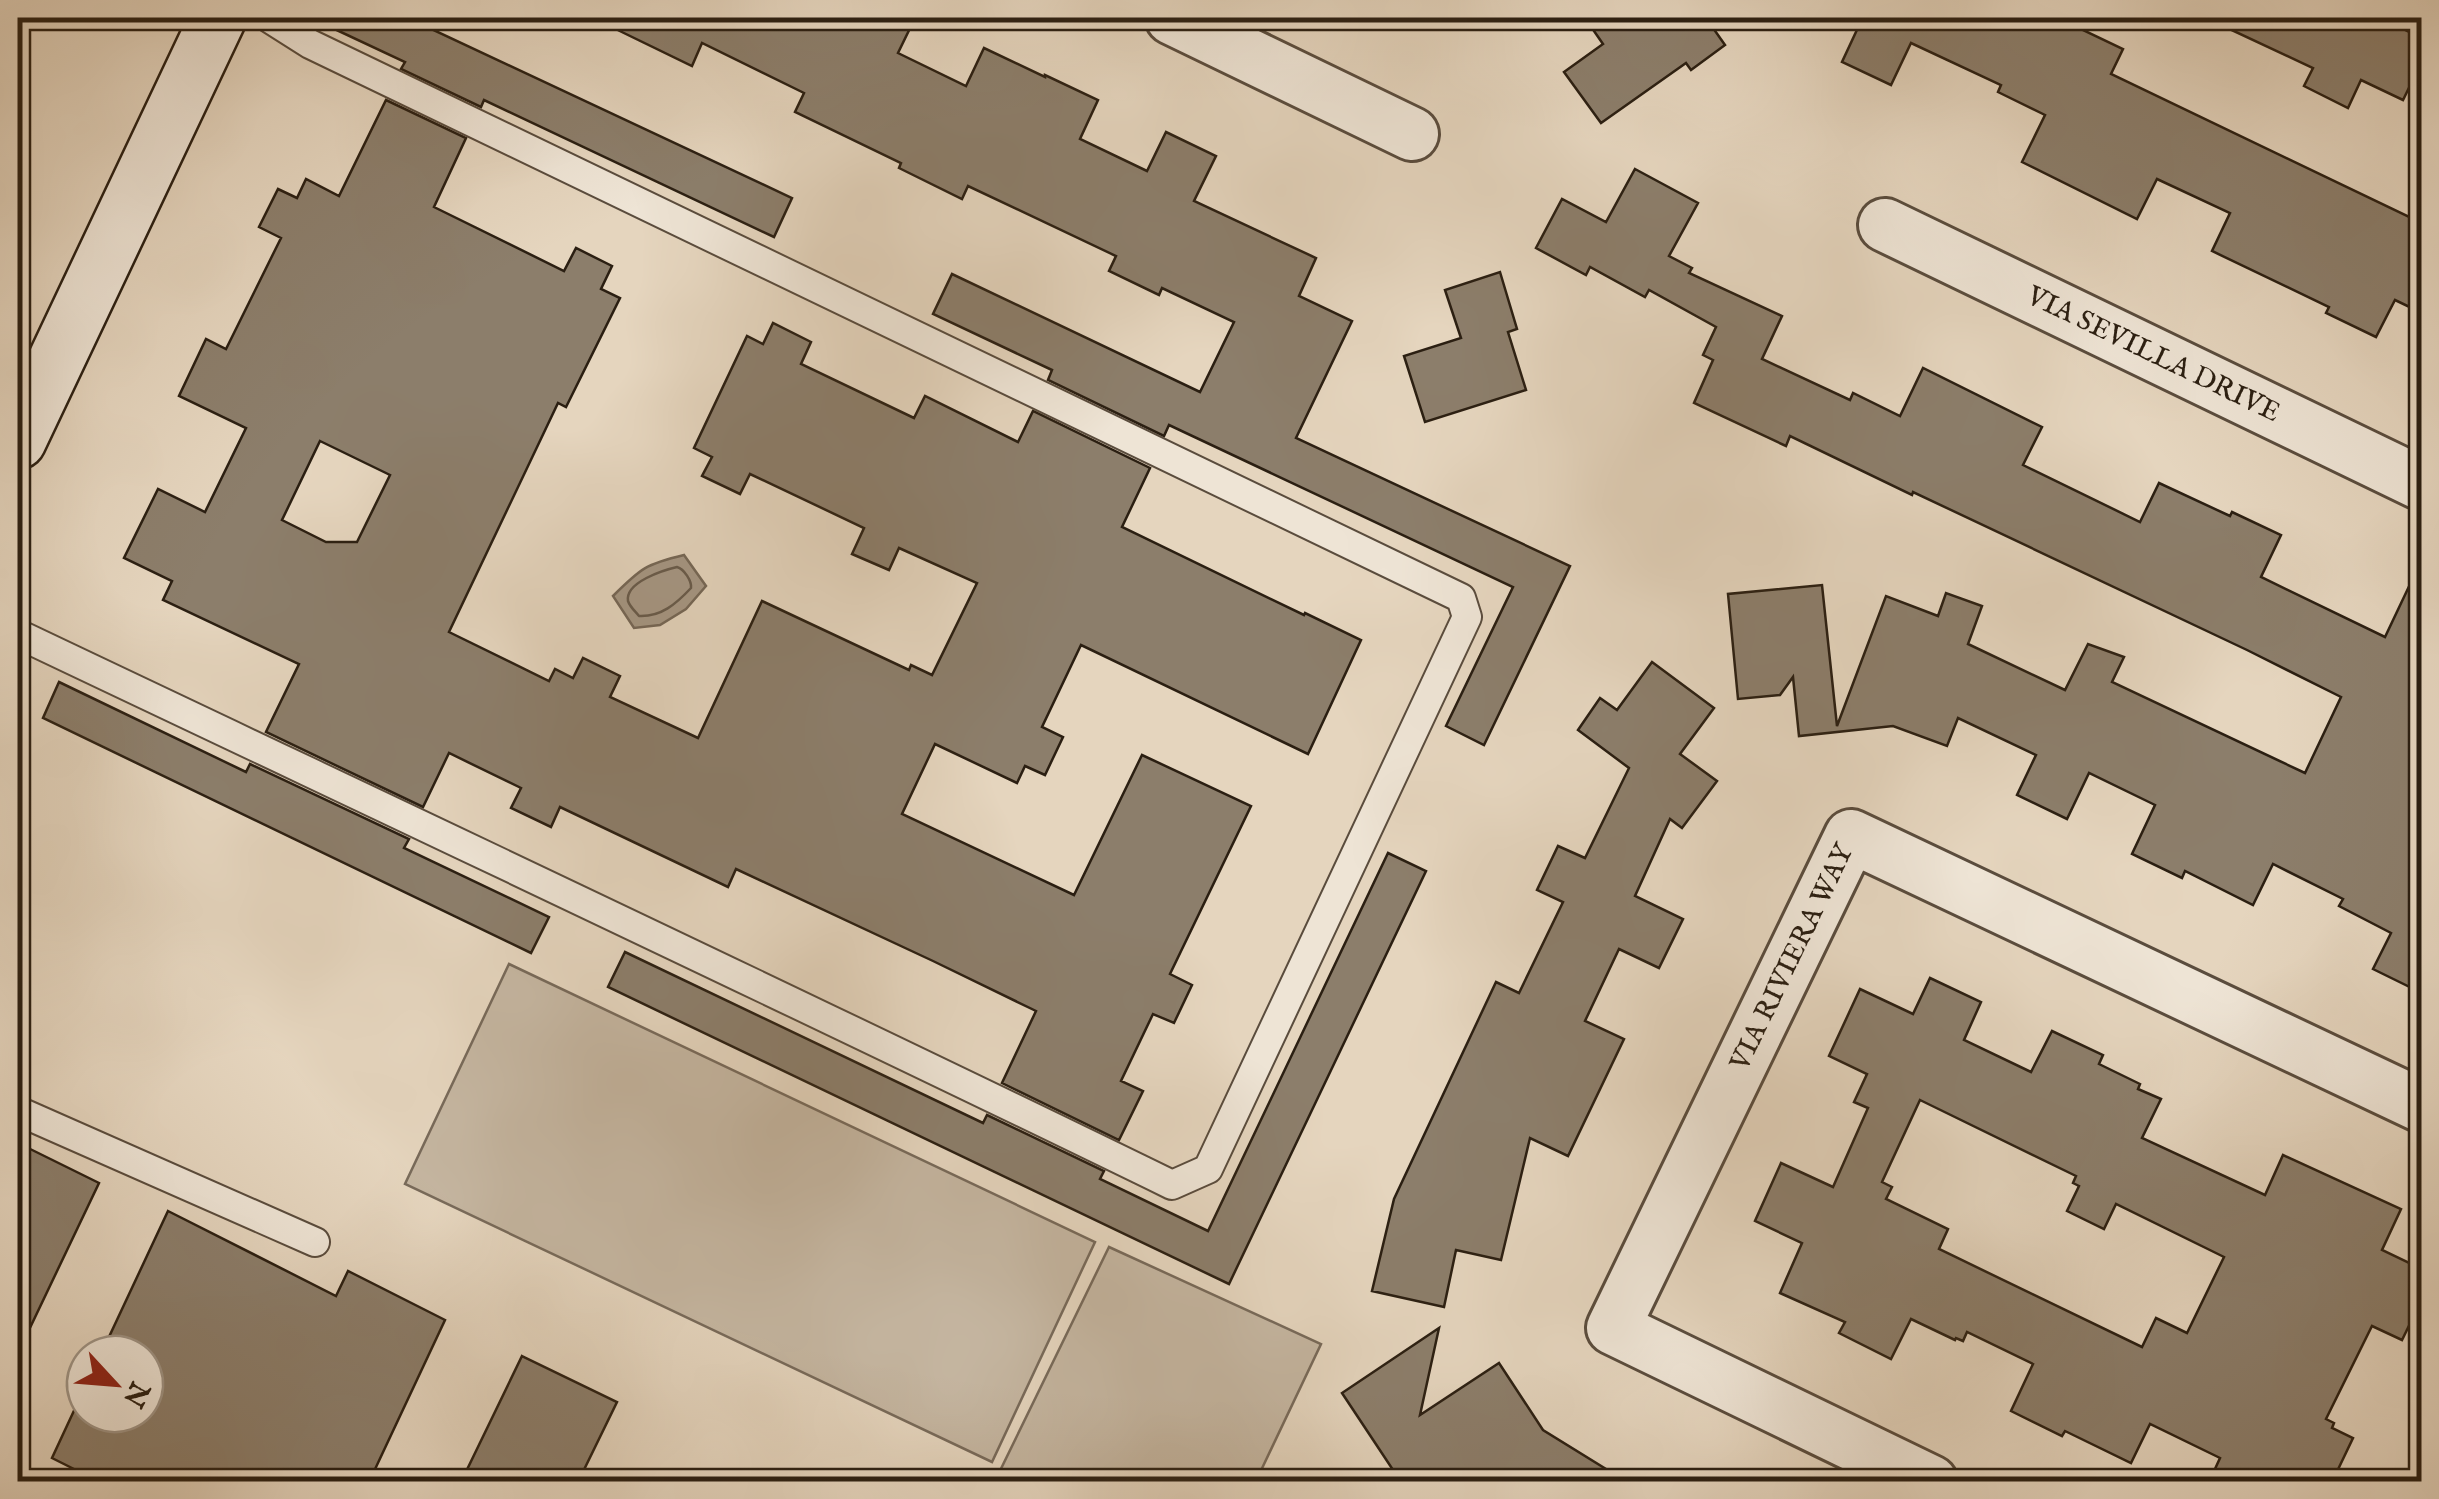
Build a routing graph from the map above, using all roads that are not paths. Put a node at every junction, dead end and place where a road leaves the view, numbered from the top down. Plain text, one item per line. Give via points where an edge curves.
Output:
1 (218, 18) edge
2 (270, 18) edge
3 (1172, 18) edge
4 (1412, 134) dead end
5 (1885, 225) dead end
6 (18, 440) edge
7 (2422, 484) edge
8 (18, 634) edge
9 (2422, 1106) edge
10 (18, 1111) edge
11 (315, 1242) dead end
12 (1931, 1482) edge

1 - 6 main road
2 - 8 lane via 310,44 1461,598 1467,617 1208,1169 1172,1185
3 - 4 street
5 - 7 street, VIA SEVILLA DRIVE
9 - 12 street, VIA RIVIERA WAY via 1851,836 1613,1328
10 - 11 lane

